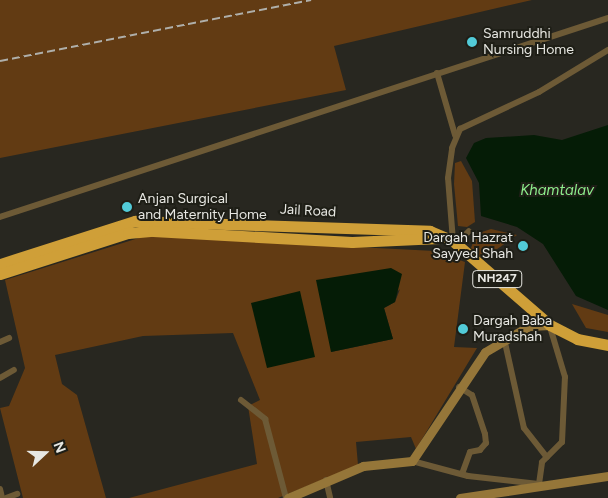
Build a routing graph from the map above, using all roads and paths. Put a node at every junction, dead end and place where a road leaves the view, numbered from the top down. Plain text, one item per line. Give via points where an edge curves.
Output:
1 (608, 18) edge
2 (608, 50) edge
3 (437, 73) junction
4 (455, 136) junction
5 (0, 216) edge
6 (469, 231) dead end
7 (440, 238) junction
8 (455, 243) junction
9 (0, 264) edge
10 (0, 274) edge
11 (550, 326) junction
12 (504, 337) junction
13 (9, 338) dead end
14 (0, 342) edge
15 (608, 345) edge
16 (14, 370) dead end
17 (0, 378) edge
18 (458, 386) junction
19 (241, 400) dead end
20 (547, 457) junction
21 (412, 461) junction
22 (462, 474) junction
23 (608, 476) edge
24 (326, 480) junction
25 (539, 484) junction
26 (0, 489) edge
27 (522, 493) edge
28 (17, 494) dead end
29 (4, 498) edge
30 (287, 498) edge
31 (330, 498) edge
32 (460, 498) edge

1 - 3 street
2 - 4 street via 539,92 470,120
3 - 4 street
3 - 5 street
4 - 8 street via 448,178
6 - 8 street
7 - 8 highway, Jail Road / NH247
7 - 9 highway, Jail Road / NH247 via 430,231 135,222
7 - 10 highway, Jail Road / NH247 via 352,242 153,231 128,233
8 - 11 highway, Jail Road / NH247
11 - 12 main road via 529,326
11 - 15 highway, NH247 via 577,339
11 - 20 street via 565,376 562,442
12 - 18 main road via 484,352
12 - 20 street via 524,428
13 - 14 street
16 - 17 street
18 - 21 main road
18 - 22 street via 472,395 486,443 480,450 470,452
19 - 30 street via 265,419
20 - 25 street via 542,462
21 - 22 street
21 - 24 main road via 363,466
22 - 25 street
23 - 25 main road
24 - 30 main road
24 - 31 street
25 - 27 main road
26 - 29 street
27 - 32 main road
28 - 29 street

